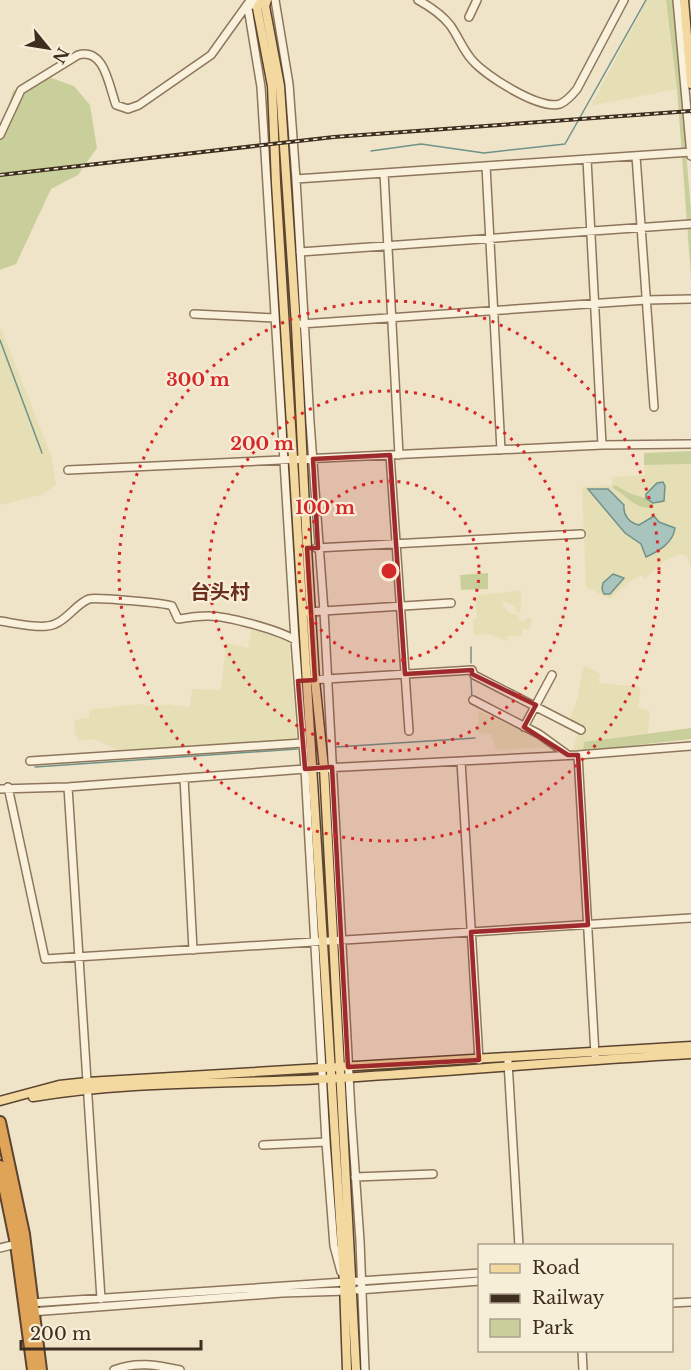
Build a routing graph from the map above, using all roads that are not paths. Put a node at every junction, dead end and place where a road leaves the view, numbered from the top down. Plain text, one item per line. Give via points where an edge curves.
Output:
1 (251, 0) edge
2 (257, 0) edge
3 (265, 0) edge
4 (275, 0) edge
5 (418, 0) edge
6 (477, 0) edge
7 (624, 0) edge
8 (678, 0) edge
9 (684, 0) edge
10 (469, 17) dead end
11 (691, 84) edge
12 (0, 135) edge
13 (691, 154) edge
14 (636, 156) junction
15 (587, 159) junction
16 (486, 166) junction
17 (384, 173) junction
18 (296, 179) junction
19 (691, 224) edge
20 (641, 226) junction
21 (591, 230) junction
22 (490, 238) junction
23 (388, 246) junction
24 (300, 252) junction
25 (691, 299) edge
26 (646, 300) junction
27 (595, 304) junction
28 (494, 311) junction
29 (194, 314) dead end
30 (275, 318) junction
31 (392, 318) junction
32 (301, 324) junction
33 (654, 407) dead end
34 (691, 444) edge
35 (602, 445) junction
36 (501, 450) junction
37 (399, 454) junction
38 (390, 455) junction
39 (298, 459) junction
40 (313, 459) junction
41 (284, 460) junction
42 (68, 470) dead end
43 (580, 534) dead end
44 (396, 544) junction
45 (318, 548) junction
46 (298, 549) junction
47 (451, 603) dead end
48 (400, 606) junction
49 (324, 611) junction
50 (303, 612) junction
51 (0, 621) edge
52 (295, 640) junction
53 (405, 674) junction
54 (552, 675) dead end
55 (328, 679) junction
56 (307, 680) junction
57 (473, 700) dead end
58 (536, 705) junction
59 (524, 727) junction
60 (581, 730) dead end
61 (409, 731) dead end
62 (302, 743) junction
63 (691, 746) edge
64 (568, 755) junction
65 (578, 755) junction
66 (30, 761) dead end
67 (461, 761) junction
68 (309, 768) junction
69 (328, 768) junction
70 (184, 778) junction
71 (68, 787) junction
72 (4, 788) edge
73 (691, 918) edge
74 (588, 925) junction
75 (471, 932) junction
76 (337, 941) junction
77 (319, 942) junction
78 (194, 950) junction
79 (79, 957) junction
80 (691, 1046) edge
81 (691, 1054) edge
82 (595, 1056) junction
83 (479, 1060) junction
84 (508, 1061) junction
85 (345, 1067) junction
86 (326, 1068) junction
87 (345, 1078) junction
88 (327, 1079) junction
89 (87, 1086) junction
90 (0, 1102) edge
91 (0, 1122) edge
92 (326, 1142) junction
93 (263, 1145) dead end
94 (0, 1166) edge
95 (433, 1174) dead end
96 (355, 1177) junction
97 (519, 1244) edge
98 (16, 1245) junction
99 (0, 1248) edge
100 (478, 1273) edge
101 (478, 1281) edge
102 (353, 1286) junction
103 (101, 1299) junction
104 (691, 1302) edge
105 (673, 1303) edge
106 (29, 1308) junction
107 (582, 1352) edge
108 (33, 1370) edge
109 (41, 1370) edge
110 (114, 1370) edge
111 (180, 1370) edge
112 (348, 1370) edge
113 (356, 1370) edge
114 (365, 1370) edge
115 (583, 1370) edge

1 - 12 street via 211,55 139,105 128,109 116,105 103,66 86,53 21,90
2 - 30 street via 248,8 261,87
3 - 32 main road via 280,86
3 - 39 main road via 257,8 272,86
4 - 18 street via 289,84
5 - 7 street via 450,24 471,59 486,73 544,105 560,104 571,97
6 - 10 street
8 - 13 street
9 - 11 main road
13 - 14 street
14 - 15 street
14 - 20 street
15 - 16 street
15 - 21 street
16 - 17 street
16 - 22 street
17 - 18 street
17 - 23 street
18 - 24 street
19 - 20 street
20 - 21 street
20 - 26 street
21 - 22 street
21 - 27 street
22 - 23 street
22 - 28 street
23 - 24 street
23 - 31 street
24 - 32 street
25 - 26 street
26 - 27 street
26 - 33 street
27 - 28 street
27 - 35 street
28 - 31 street
28 - 36 street
29 - 30 street
30 - 41 street
31 - 32 street
31 - 37 street
32 - 39 main road
32 - 40 street
34 - 35 street
35 - 36 street
36 - 37 street
37 - 38 street
38 - 40 street
38 - 44 street
39 - 40 street
39 - 41 street
39 - 46 main road
40 - 45 street
41 - 42 street
41 - 46 street
43 - 44 street
44 - 45 street
44 - 48 street
45 - 46 street
45 - 49 street
46 - 50 main road
46 - 50 street
47 - 48 street
48 - 49 street
48 - 53 street
49 - 50 street
49 - 55 street
50 - 52 street
50 - 56 main road
51 - 52 street via 54,626 85,601 95,598 161,603 172,606 178,619 220,617 277,631
52 - 56 street
53 - 55 street
53 - 58 street via 472,670 474,675
53 - 61 street
54 - 58 street
55 - 56 street
55 - 69 street
56 - 62 street
56 - 68 main road
56 - 69 main road
57 - 59 street
58 - 59 street
58 - 60 street
59 - 64 street
62 - 66 street
62 - 68 street
63 - 65 street
64 - 65 street
64 - 67 street
65 - 74 street
67 - 69 street
67 - 75 street
68 - 69 street
68 - 70 street
68 - 77 main road
69 - 76 main road
70 - 71 street
70 - 78 street
71 - 72 street
71 - 79 street
72 - 79 street via 45,959
73 - 74 street
74 - 75 street
74 - 82 street
75 - 76 street
75 - 83 street
76 - 77 street
76 - 85 main road
77 - 78 street
77 - 86 main road
78 - 79 street
79 - 89 street
80 - 82 main road
81 - 82 main road
82 - 84 main road
83 - 84 main road
83 - 85 main road
84 - 87 main road
84 - 97 street
85 - 86 main road
85 - 87 main road
86 - 88 main road
86 - 89 main road
87 - 88 main road
87 - 96 street
87 - 102 main road
88 - 89 main road
88 - 92 street
88 - 102 main road
89 - 90 main road via 59,1085
89 - 103 street
91 - 106 highway via 24,1234
92 - 93 street
92 - 102 street via 334,1246
94 - 98 highway
95 - 96 street
96 - 102 street
98 - 99 street
98 - 106 highway
100 - 102 street
101 - 102 street
102 - 103 street via 270,1286
102 - 106 street
102 - 112 main road
102 - 113 main road
102 - 114 street
103 - 106 street
104 - 105 street
106 - 108 highway
106 - 109 highway
107 - 115 street
110 - 111 street via 149,1364

